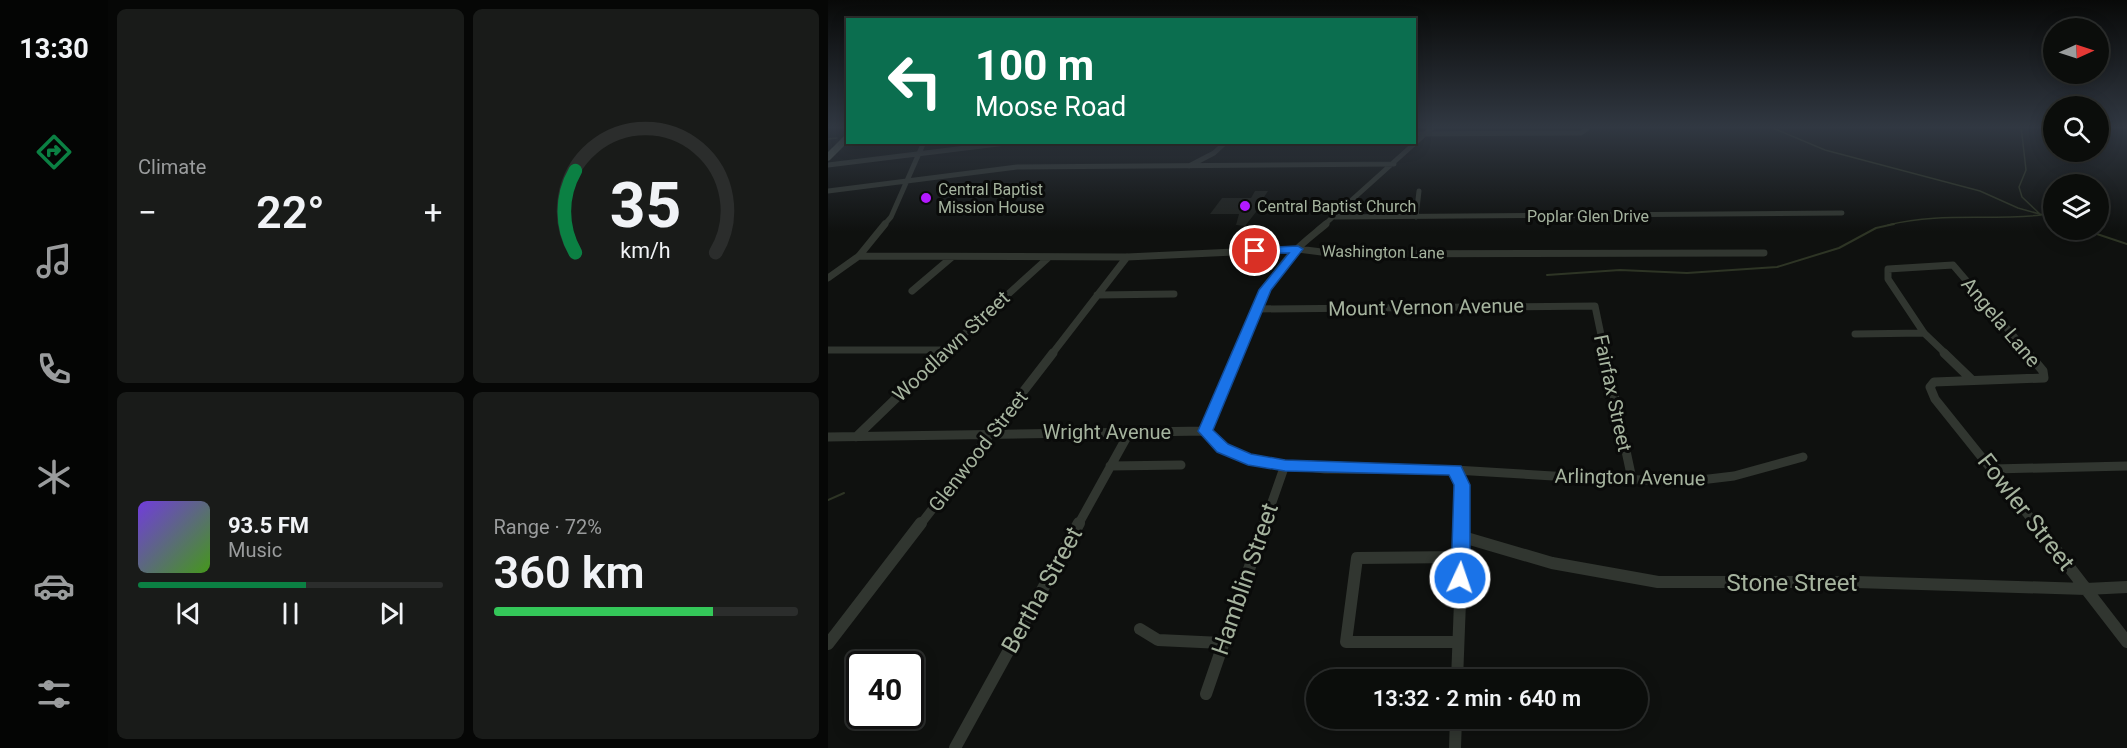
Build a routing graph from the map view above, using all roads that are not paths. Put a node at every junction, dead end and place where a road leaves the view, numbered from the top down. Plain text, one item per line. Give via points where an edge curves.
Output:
1 (861, 161) edge
2 (915, 161) edge
3 (1196, 161) edge
4 (1397, 161) edge
5 (1394, 164) junction
6 (828, 165) edge
7 (1188, 166) junction
8 (905, 181) junction
9 (828, 191) edge
10 (1419, 191) dead end
11 (1842, 213) dead end
12 (1335, 217) junction
13 (1416, 217) junction
14 (1298, 249) junction
15 (1764, 253) dead end
16 (859, 256) junction
17 (952, 257) junction
18 (1127, 257) junction
19 (1048, 258) junction
20 (828, 278) edge
21 (912, 291) dead end
22 (1174, 294) dead end
23 (1098, 296) junction
24 (1595, 306) joint
25 (1256, 309) junction
26 (1924, 333) junction
27 (1855, 334) dead end
28 (828, 350) edge
29 (837, 350) junction
30 (945, 350) junction
31 (828, 358) edge
32 (1972, 380) junction
33 (1934, 382) joint
34 (1205, 431) junction
35 (1129, 433) junction
36 (991, 434) junction
37 (828, 437) edge
38 (856, 437) junction
39 (1803, 457) dead end
40 (1181, 465) dead end
41 (1285, 465) junction
42 (1110, 466) junction
43 (2127, 466) edge
44 (1993, 469) junction
45 (1455, 470) junction
46 (1632, 479) junction
47 (1463, 537) junction
48 (1461, 557) junction
49 (2127, 587) edge
50 (2086, 589) junction
51 (1140, 629) dead end
52 (1458, 642) junction
53 (2127, 642) edge
54 (1222, 643) junction
55 (828, 644) edge
56 (1457, 669) edge
57 (1206, 694) dead end
58 (1456, 729) edge
59 (955, 748) edge
60 (1455, 748) edge

1 - 6 street
2 - 8 street
3 - 7 street
4 - 5 street
5 - 7 street
5 - 12 street
7 - 8 street via 1017,167
8 - 9 street
8 - 16 street via 891,216
10 - 13 street
11 - 13 street, Poplar Glen Drive
12 - 13 street, Poplar Glen Drive
12 - 14 street
14 - 15 street, Washington Lane via 1348,254
14 - 18 street, Washington Lane
14 - 25 street via 1276,273
16 - 17 street, Washington Lane
16 - 20 street
17 - 19 street, Washington Lane
17 - 21 street
18 - 19 street, Washington Lane
18 - 23 street, Glenwood Street
19 - 30 street, Woodlawn Street
22 - 23 street
23 - 36 street, Glenwood Street
24 - 25 street, Mount Vernon Avenue
24 - 46 street, Fairfax Street
25 - 34 street
26 - 27 street
26 - 32 street
26 - 32 street, Angela Lane via 1888,279 1888,270 1953,265 2043,371 2044,378
28 - 29 street
29 - 30 street
29 - 31 street
30 - 38 street, Woodlawn Street
32 - 33 street, Angela Lane
33 - 44 street, Fowler Street via 1930,387 1935,399
34 - 35 street, Wright Avenue
34 - 41 street, Arlington Avenue via 1223,448 1248,459
35 - 36 street, Wright Avenue
35 - 42 street, Bertha Street
36 - 38 street, Wright Avenue
36 - 55 street, Glenwood Street
37 - 38 street, Wright Avenue
39 - 46 street, Arlington Avenue via 1738,476 1693,482
40 - 42 street
41 - 45 street, Arlington Avenue
41 - 54 street, Hamblin Street
42 - 59 street, Bertha Street
43 - 44 street
44 - 50 street, Fowler Street
45 - 46 street, Arlington Avenue
45 - 47 street via 1462,485
47 - 48 street
47 - 50 street, Stone Street via 1552,562 1658,582 1856,582
48 - 52 street
48 - 52 street via 1357,558 1346,642
49 - 50 street, Stone Street
50 - 53 street, Fowler Street
51 - 54 street via 1158,640
52 - 56 street
54 - 57 street, Hamblin Street
58 - 60 street

